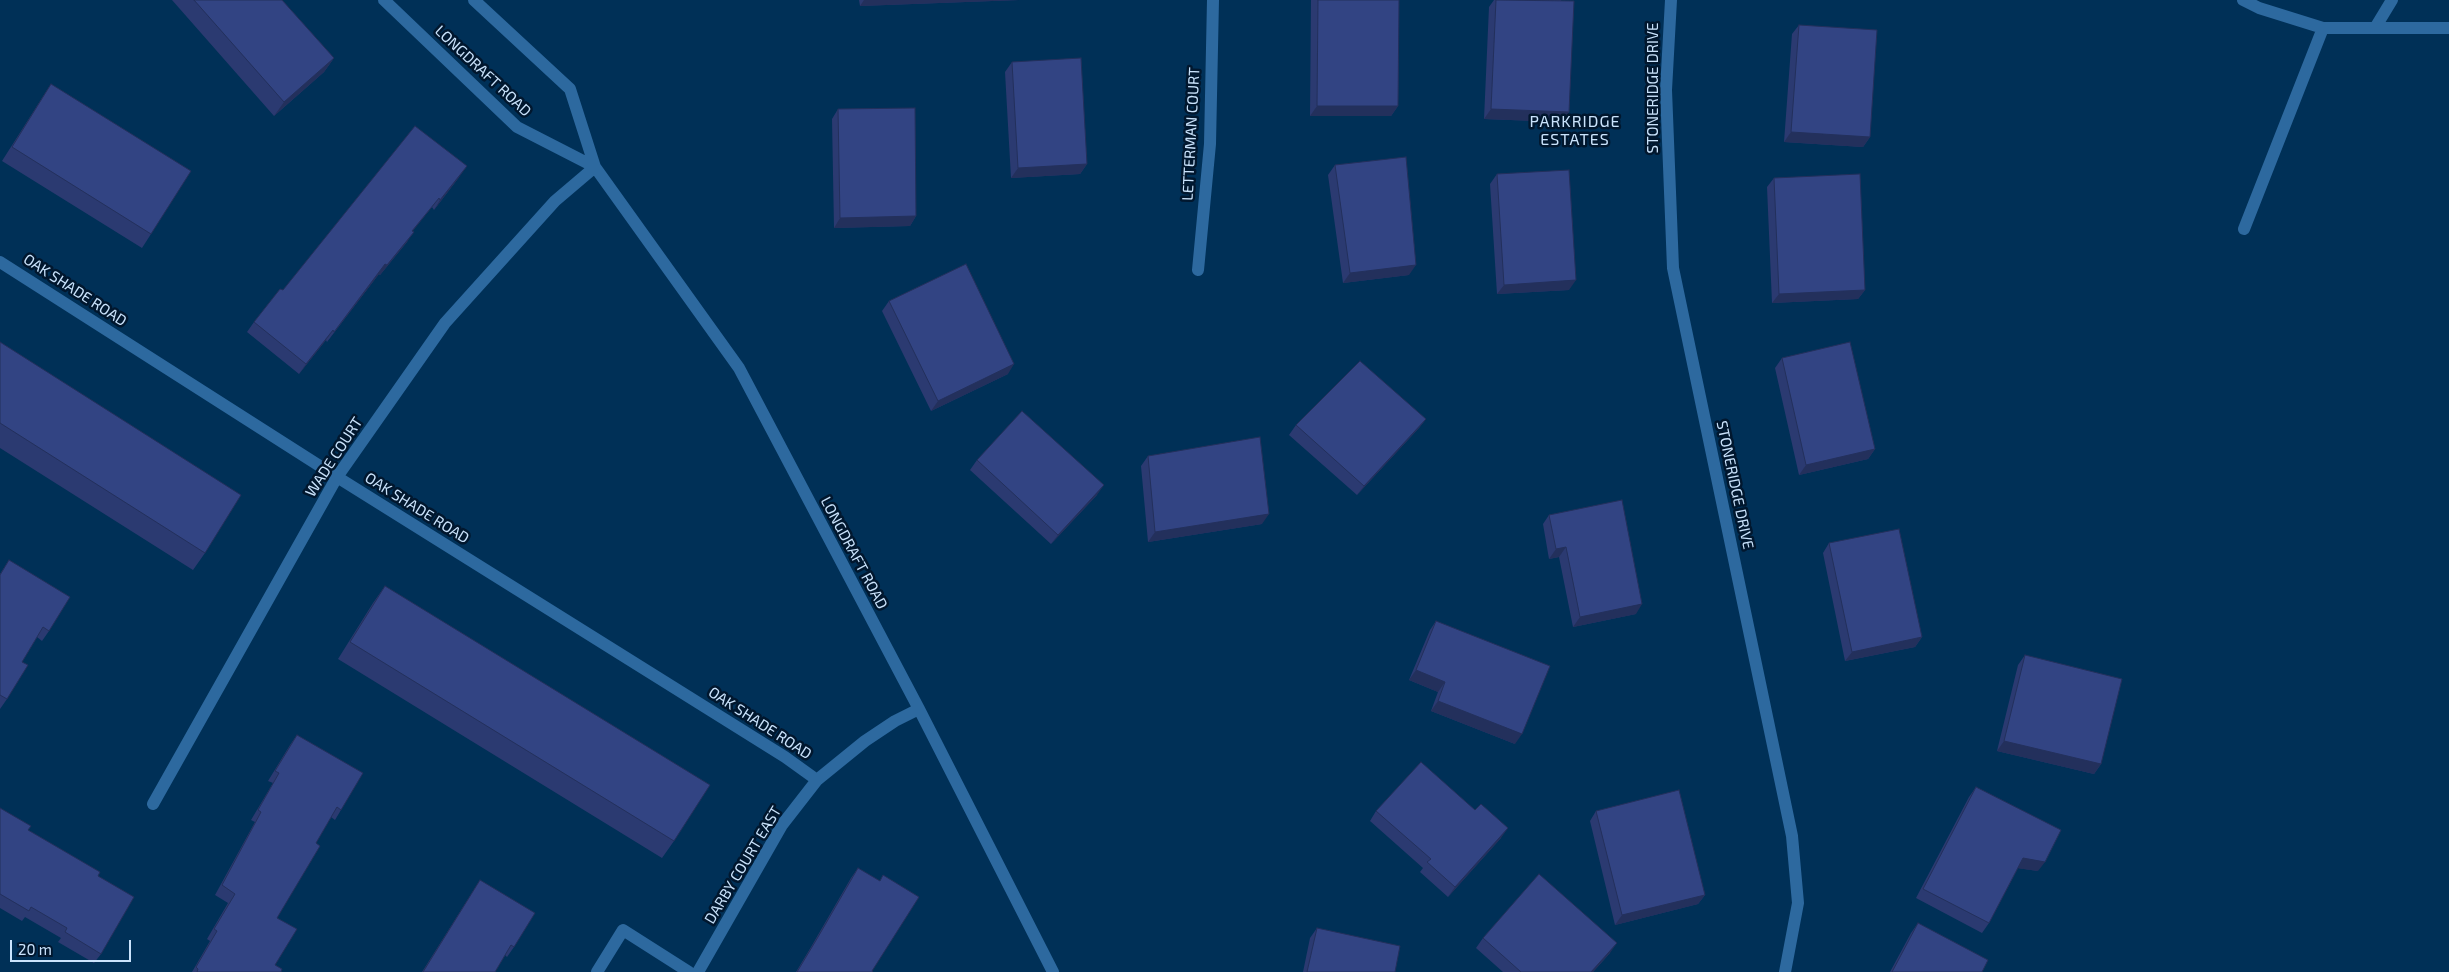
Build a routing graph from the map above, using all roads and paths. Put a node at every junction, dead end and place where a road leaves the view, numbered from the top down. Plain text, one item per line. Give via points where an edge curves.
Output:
1 (384, 0) edge
2 (474, 0) edge
3 (1213, 0) edge
4 (1671, 0) edge
5 (2243, 0) edge
6 (2392, 0) edge
7 (2323, 28) junction
8 (2374, 28) junction
9 (2449, 28) edge
10 (595, 167) junction
11 (2244, 230) dead end
12 (0, 262) edge
13 (1198, 270) dead end
14 (337, 478) junction
15 (919, 709) junction
16 (817, 780) junction
17 (153, 804) dead end
18 (598, 972) edge
19 (689, 972) edge
20 (698, 972) edge
21 (1053, 972) edge
22 (1785, 972) edge

1 - 10 street, LONGDRAFT ROAD via 517,127
2 - 10 street, LONGDRAFT ROAD via 570,89
3 - 13 street, LETTERMAN COURT via 1210,144
4 - 22 street, STONERIDGE DRIVE via 1666,90 1673,268 1792,836 1798,903
5 - 7 street
6 - 8 street
7 - 8 street
7 - 11 street
8 - 9 street
10 - 14 street, WADE COURT via 555,200 445,323
10 - 15 street, LONGDRAFT ROAD via 739,368
12 - 14 street, OAK SHADE ROAD
14 - 16 street, OAK SHADE ROAD
14 - 17 street, WADE COURT
15 - 16 street, DARBY COURT EAST via 865,741
15 - 21 street, LONGDRAFT ROAD
16 - 20 street, DARBY COURT EAST via 782,826
18 - 19 street via 623,930

